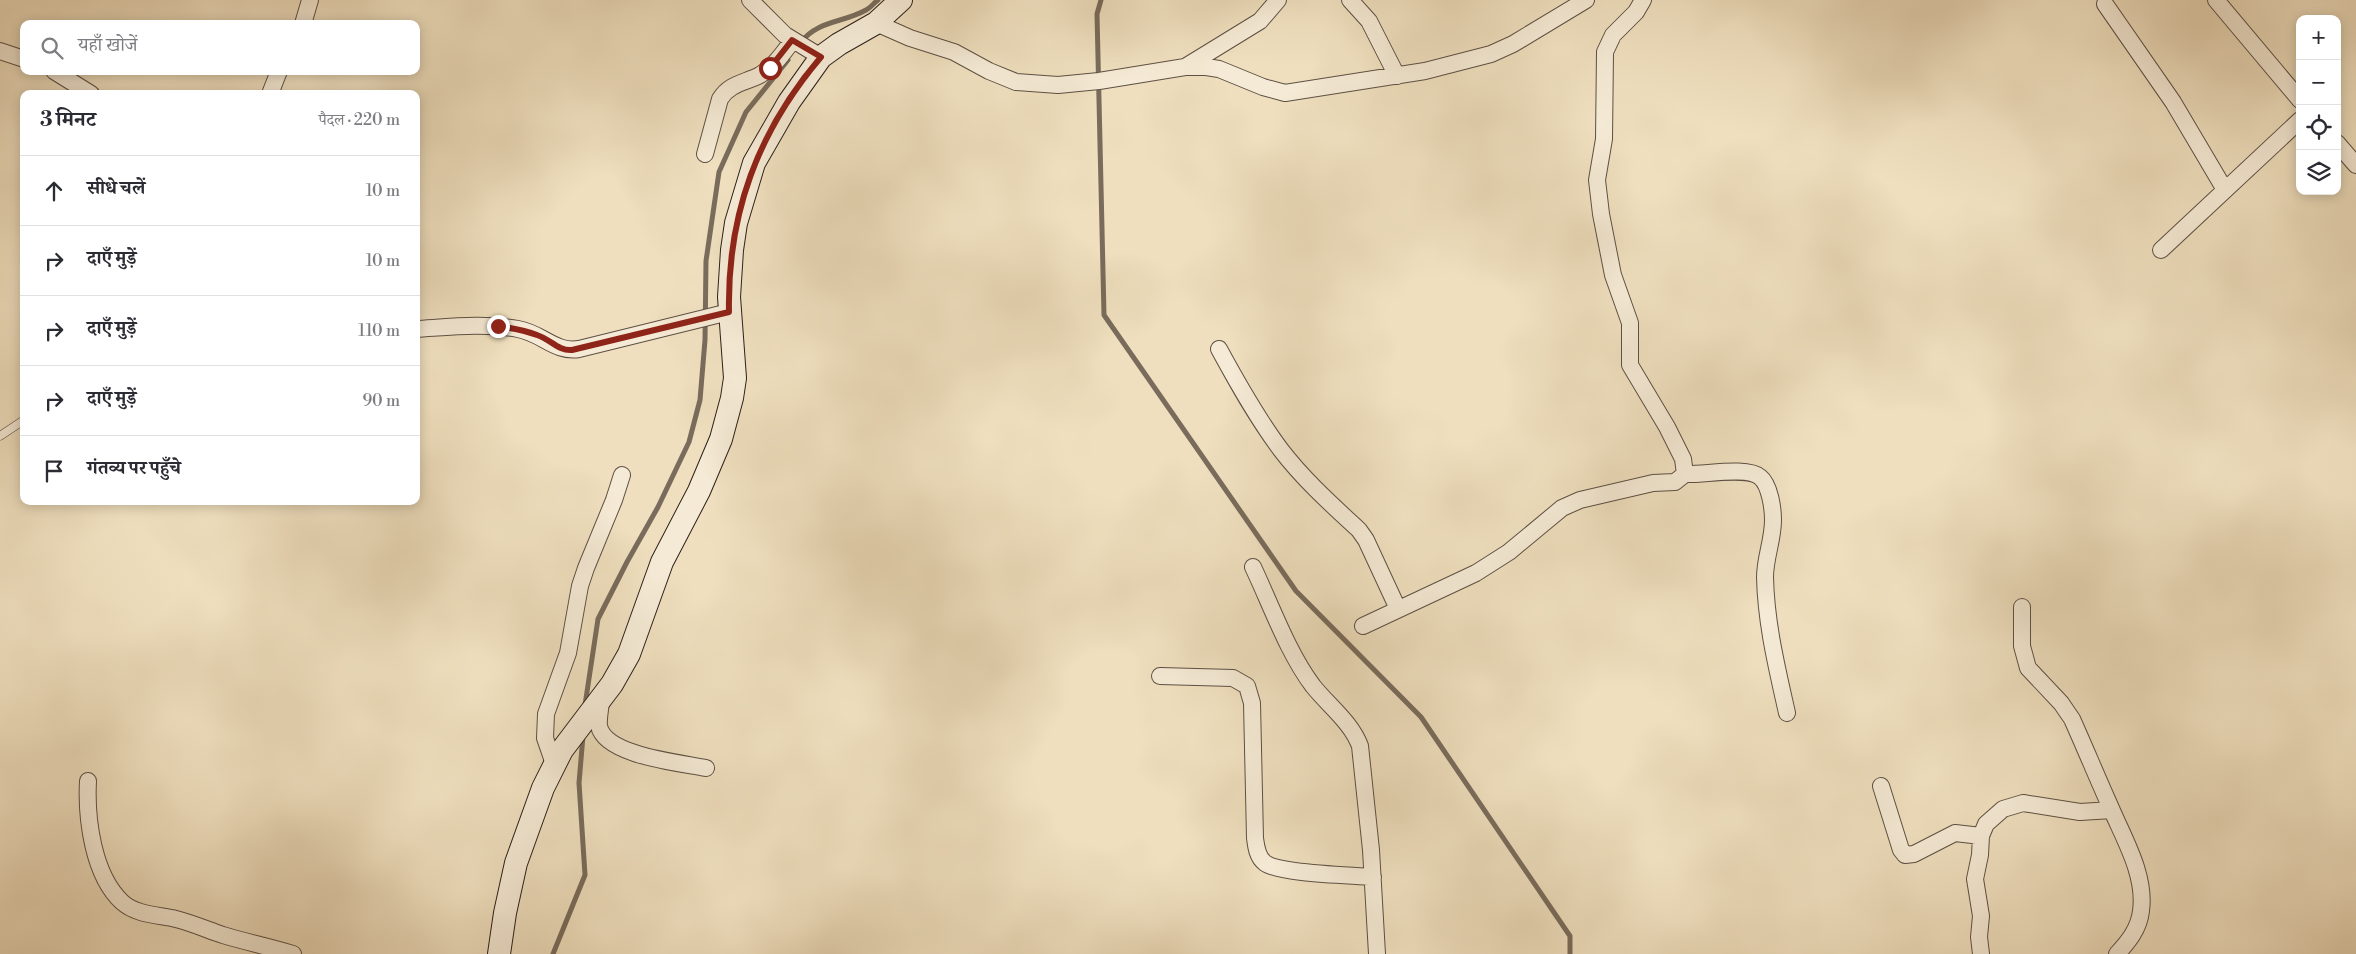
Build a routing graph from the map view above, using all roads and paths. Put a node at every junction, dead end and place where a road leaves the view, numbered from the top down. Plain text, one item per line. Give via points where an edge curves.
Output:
1 (310, 0) edge
2 (750, 0) edge
3 (901, 0) edge
4 (1278, 0) edge
5 (1350, 0) edge
6 (1586, 0) edge
7 (1643, 0) edge
8 (2216, 0) edge
9 (2105, 4) dead end
10 (304, 20) edge
11 (876, 23) junction
12 (792, 40) junction
13 (0, 51) edge
14 (821, 57) junction
15 (20, 58) edge
16 (1184, 67) junction
17 (60, 75) edge
18 (277, 75) edge
19 (1397, 76) junction
20 (85, 90) edge
21 (272, 90) edge
22 (2296, 95) edge
23 (2296, 124) edge
24 (2341, 148) edge
25 (705, 154) dead end
26 (2356, 165) edge
27 (2225, 190) junction
28 (2161, 250) dead end
29 (729, 312) junction
30 (420, 329) edge
31 (1219, 349) dead end
32 (20, 423) edge
33 (0, 436) edge
34 (1685, 474) junction
35 (622, 475) dead end
36 (1253, 567) dead end
37 (2022, 607) dead end
38 (1398, 609) junction
39 (1363, 626) dead end
40 (1160, 676) dead end
41 (602, 697) junction
42 (1787, 713) dead end
43 (554, 764) junction
44 (706, 768) dead end
45 (88, 781) dead end
46 (1881, 786) dead end
47 (2112, 810) junction
48 (1981, 836) junction
49 (1373, 877) junction
50 (293, 954) edge
51 (499, 954) edge
52 (1377, 954) edge
53 (1982, 954) edge
54 (2117, 954) edge

1 - 10 street
2 - 12 street
3 - 11 street
4 - 16 street via 1260,21
5 - 19 street via 1369,21
6 - 19 street via 1491,54
7 - 34 street via 1613,35 1605,52 1604,139 1597,180 1613,275 1630,323 1630,365 1668,428 1683,459
8 - 22 street
9 - 27 street via 2173,102
11 - 14 street
11 - 16 street via 954,52 1016,82 1058,84 1099,81
12 - 14 street
12 - 25 street via 770,68 725,91
13 - 15 street
14 - 29 street via 764,141 745,188 732,250
16 - 19 street via 1219,69 1285,93
17 - 20 street
18 - 21 street
23 - 27 street
24 - 26 street
27 - 28 street
29 - 30 street via 566,351 521,329 473,326
29 - 41 street via 734,378 722,439 662,562 629,654
31 - 38 street via 1250,405 1282,450 1304,478 1362,535
32 - 33 lane
34 - 38 street via 1675,482 1628,488 1562,508 1482,569
34 - 42 street via 1746,472 1764,482 1773,514 1765,575 1768,617
35 - 43 street via 580,586 568,653 546,714 545,738
36 - 49 street via 1298,662 1313,686 1353,731 1360,746
37 - 47 street via 2022,646 2028,668 2072,719
38 - 39 street
40 - 49 street via 1233,678 1248,686 1252,703 1255,838 1258,854 1265,863 1293,870
41 - 43 street
41 - 44 street via 599,725 607,740 652,758
43 - 51 street via 516,862
45 - 50 street via 89,827 96,853 109,886 124,904 138,911
46 - 48 street via 1905,855 1914,854 1955,833
47 - 48 street via 2080,812 2036,804 2015,804 2003,808 1986,824
47 - 54 street via 2125,838 2141,894 2138,926
48 - 53 street via 1975,886 1981,916
49 - 52 street

